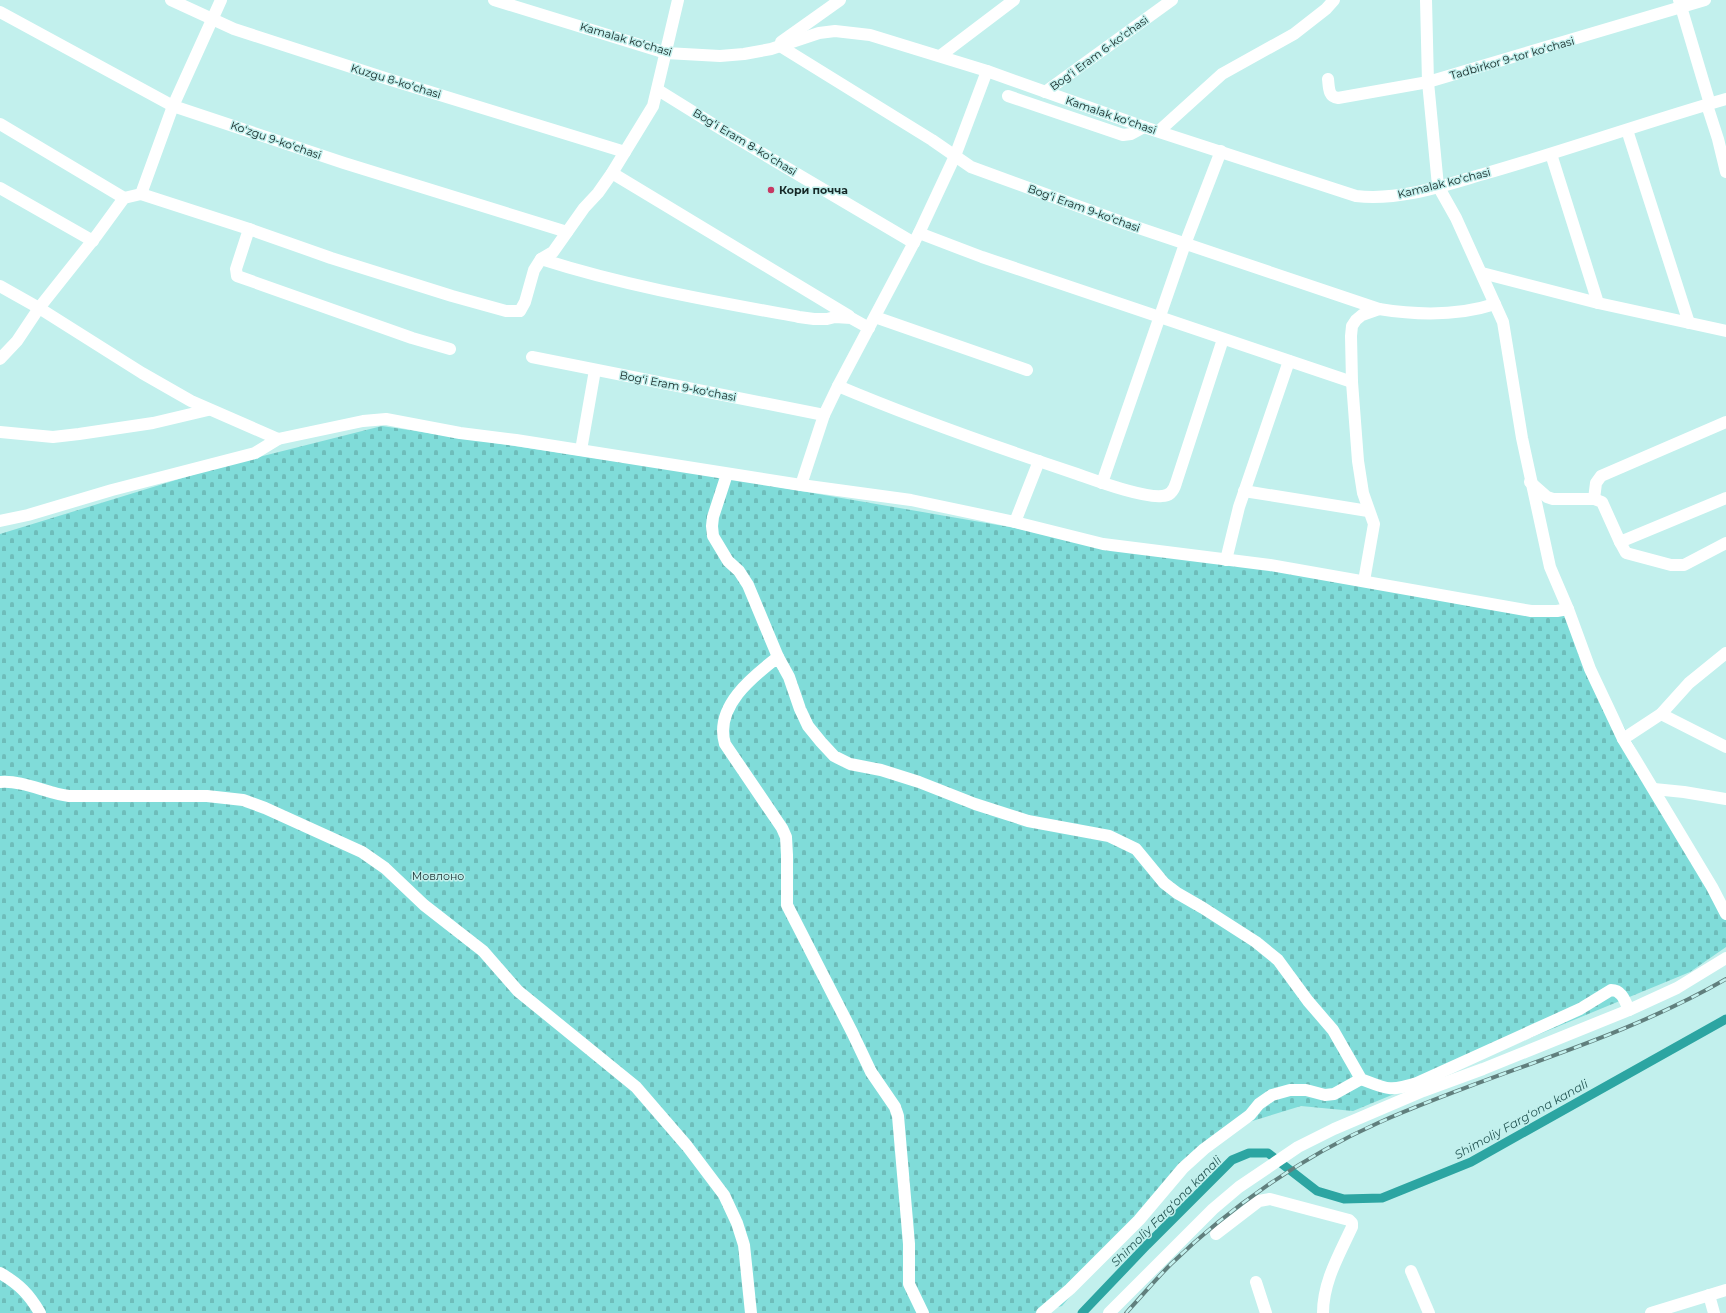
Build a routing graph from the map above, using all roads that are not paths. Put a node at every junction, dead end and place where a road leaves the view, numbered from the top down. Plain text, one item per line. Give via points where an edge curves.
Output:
1 (171, 0) edge
2 (221, 0) edge
3 (494, 0) edge
4 (678, 0) edge
5 (840, 0) edge
6 (1014, 0) edge
7 (1172, 0) edge
8 (1334, 0) edge
9 (1426, 0) edge
10 (1705, 0) edge
11 (1680, 3) edge
12 (0, 12) edge
13 (212, 19) junction
14 (776, 48) junction
15 (666, 53) junction
16 (940, 56) junction
17 (988, 71) junction
18 (1328, 79) dead end
19 (1428, 82) junction
20 (658, 90) junction
21 (1045, 92) junction
22 (1008, 96) dead end
23 (1726, 99) edge
24 (1708, 104) junction
25 (173, 106) junction
26 (0, 124) edge
27 (1144, 127) junction
28 (1627, 130) junction
29 (1159, 131) junction
30 (1221, 151) junction
31 (625, 152) junction
32 (1551, 154) junction
33 (955, 156) junction
34 (1726, 172) edge
35 (612, 173) junction
36 (1438, 186) junction
37 (0, 188) edge
38 (141, 194) junction
39 (124, 198) junction
40 (249, 229) junction
41 (567, 232) junction
42 (917, 238) junction
43 (93, 241) junction
44 (1185, 244) junction
45 (541, 259) junction
46 (1482, 272) junction
47 (0, 286) edge
48 (1598, 303) junction
49 (1495, 304) junction
50 (39, 308) junction
51 (1379, 309) junction
52 (851, 318) junction
53 (1160, 318) junction
54 (872, 323) junction
55 (1689, 323) junction
56 (1726, 331) edge
57 (1223, 339) junction
58 (450, 349) dead end
59 (532, 356) dead end
60 (0, 359) edge
61 (1289, 361) junction
62 (595, 370) junction
63 (1027, 370) dead end
64 (1352, 382) junction
65 (838, 386) junction
66 (208, 410) junction
67 (824, 415) junction
68 (1726, 422) edge
69 (0, 432) edge
70 (278, 439) junction
71 (581, 450) junction
72 (1039, 461) junction
73 (727, 474) junction
74 (1530, 482) junction
75 (1102, 483) junction
76 (801, 485) junction
77 (1244, 491) junction
78 (1726, 498) edge
79 (1594, 499) junction
80 (1368, 511) junction
81 (0, 521) edge
82 (1015, 522) junction
83 (1620, 542) junction
84 (1726, 543) edge
85 (1226, 560) junction
86 (1364, 581) junction
87 (1568, 609) junction
88 (1726, 653) edge
89 (778, 657) junction
90 (1661, 714) junction
91 (1623, 739) junction
92 (1726, 747) edge
93 (0, 782) edge
94 (1654, 789) junction
95 (1726, 799) edge
96 (1726, 914) edge
97 (1726, 958) edge
98 (1629, 1010) junction
99 (1361, 1079) junction
100 (1216, 1234) dead end
101 (1411, 1271) dead end
102 (0, 1273) edge
103 (1256, 1282) dead end
104 (1726, 1290) edge
105 (1709, 1295) junction
106 (40, 1313) edge
107 (751, 1313) edge
108 (923, 1313) edge
109 (1042, 1313) edge
110 (1109, 1313) edge
111 (1266, 1313) edge
112 (1323, 1313) edge
113 (1429, 1313) edge
114 (1651, 1313) edge
115 (1714, 1313) edge

1 - 13 street, Kuzgu 8-koʻchasi
2 - 13 street
3 - 15 street, Kamalak koʻchasi
4 - 15 street
5 - 14 street
6 - 16 street
7 - 21 street, Bogʻi Eram 6-koʻchasi
8 - 29 street via 1294,34 1222,74
9 - 19 street
10 - 11 street, Tadbirkor 9-tor koʻchasi
11 - 19 street, Tadbirkor 9-tor koʻchasi via 1547,48
11 - 24 street
12 - 25 street, Koʻzgu 9-koʻchasi
13 - 25 street
13 - 31 street, Kuzgu 8-koʻchasi via 234,29
14 - 15 street, Kamalak koʻchasi via 720,56
14 - 16 street, Kamalak koʻchasi via 819,33 835,31 870,35
14 - 33 street, Bogʻi Eram 9-koʻchasi
15 - 20 street
16 - 17 street, Kamalak koʻchasi
17 - 21 street, Kamalak koʻchasi
17 - 33 street
18 - 19 street, Tadbirkor 9-tor koʻchasi via 1331,95 1338,98
19 - 36 street
20 - 31 street via 653,106
20 - 42 street, Bogʻi Eram 8-koʻchasi via 716,126
21 - 27 street, Kamalak koʻchasi
22 - 27 street via 1123,135
23 - 24 street, Kamalak koʻchasi
24 - 28 street, Kamalak koʻchasi
24 - 34 street
25 - 38 street
25 - 41 street, Koʻzgu 9-koʻchasi via 344,163
26 - 39 street
27 - 29 street, Kamalak koʻchasi
28 - 32 street, Kamalak koʻchasi
28 - 55 street
29 - 30 street, Kamalak koʻchasi
30 - 36 street, Kamalak koʻchasi via 1356,196 1389,197
30 - 44 street
31 - 35 street
32 - 36 street, Kamalak koʻchasi
32 - 48 street
33 - 42 street
33 - 44 street, Bogʻi Eram 9-koʻchasi via 971,167
35 - 41 street
35 - 52 street
36 - 46 street
37 - 43 street
38 - 39 street
38 - 40 street
39 - 43 street
40 - 45 street via 331,258 506,311 520,311 534,270
40 - 58 street via 236,269 237,276
41 - 45 street via 553,252
42 - 53 street, Bogʻi Eram 8-koʻchasi via 982,257
42 - 54 street
43 - 50 street
44 - 51 street, Bogʻi Eram 9-koʻchasi
44 - 53 street
45 - 52 street via 640,287 799,317
46 - 48 street
46 - 49 street
47 - 50 street
48 - 55 street
49 - 51 street, Bogʻi Eram 9-koʻchasi via 1476,309 1443,312 1400,312
49 - 74 street via 1503,322
50 - 60 street via 17,341
50 - 66 street via 135,369
51 - 64 street via 1362,315 1352,326
52 - 54 street
53 - 57 street, Bogʻi Eram 8-koʻchasi
53 - 75 street
54 - 63 street
54 - 65 street
55 - 56 street
57 - 61 street, Bogʻi Eram 8-koʻchasi
57 - 75 street via 1172,492 1156,496
59 - 62 street, Bogʻi Eram 9-koʻchasi
61 - 64 street, Bogʻi Eram 8-koʻchasi
61 - 77 street
62 - 67 street, Bogʻi Eram 9-koʻchasi
62 - 71 street
64 - 80 street via 1358,461
65 - 67 street
65 - 72 street
66 - 69 street via 153,423 53,437
66 - 70 street
67 - 76 street
68 - 79 street via 1601,476 1596,483
70 - 71 street via 363,421 386,419 460,433
70 - 81 street via 255,453
71 - 73 street
72 - 75 street
72 - 82 street
73 - 76 street
73 - 89 street via 713,516 713,536 728,561 739,571 748,585
74 - 79 street via 1553,499
74 - 87 street via 1550,567
76 - 82 street via 911,500
77 - 80 street
77 - 85 street
78 - 83 street
79 - 83 street via 1605,506
80 - 86 street via 1372,518 1373,532
82 - 85 street via 1103,544
83 - 84 street via 1626,552 1678,565 1692,562
85 - 86 street
86 - 87 street via 1531,611
87 - 91 street via 1590,669
88 - 90 street via 1689,683
89 - 99 street via 789,677 808,726 834,756 850,764 881,770 919,782 1028,821 1109,836 1136,849 1164,883 1256,942 1278,960 1333,1030
89 - 108 street via 740,692 727,712 722,734 725,744 782,828 786,837 787,905 871,1072 895,1107 904,1177 909,1284
90 - 91 street
90 - 92 street
91 - 94 street
93 - 107 street via 16,783 69,796 207,796 243,800 362,852 385,868 424,905 482,951 518,991 636,1087 687,1146 724,1195 737,1223 744,1246
94 - 95 street
94 - 96 street
97 - 98 street via 1676,988
98 - 99 street via 1620,993 1611,990 1580,1009 1417,1083 1394,1090
98 - 110 street via 1423,1091 1298,1147 1238,1188 1214,1209
99 - 109 street via 1334,1094 1290,1090 1272,1095 1259,1104 1250,1115 1183,1168 1134,1226
100 - 112 street via 1259,1201 1270,1199 1349,1220 1352,1228 1328,1279
101 - 113 street
102 - 106 street via 20,1285
103 - 111 street
104 - 105 street
105 - 114 street
105 - 115 street

